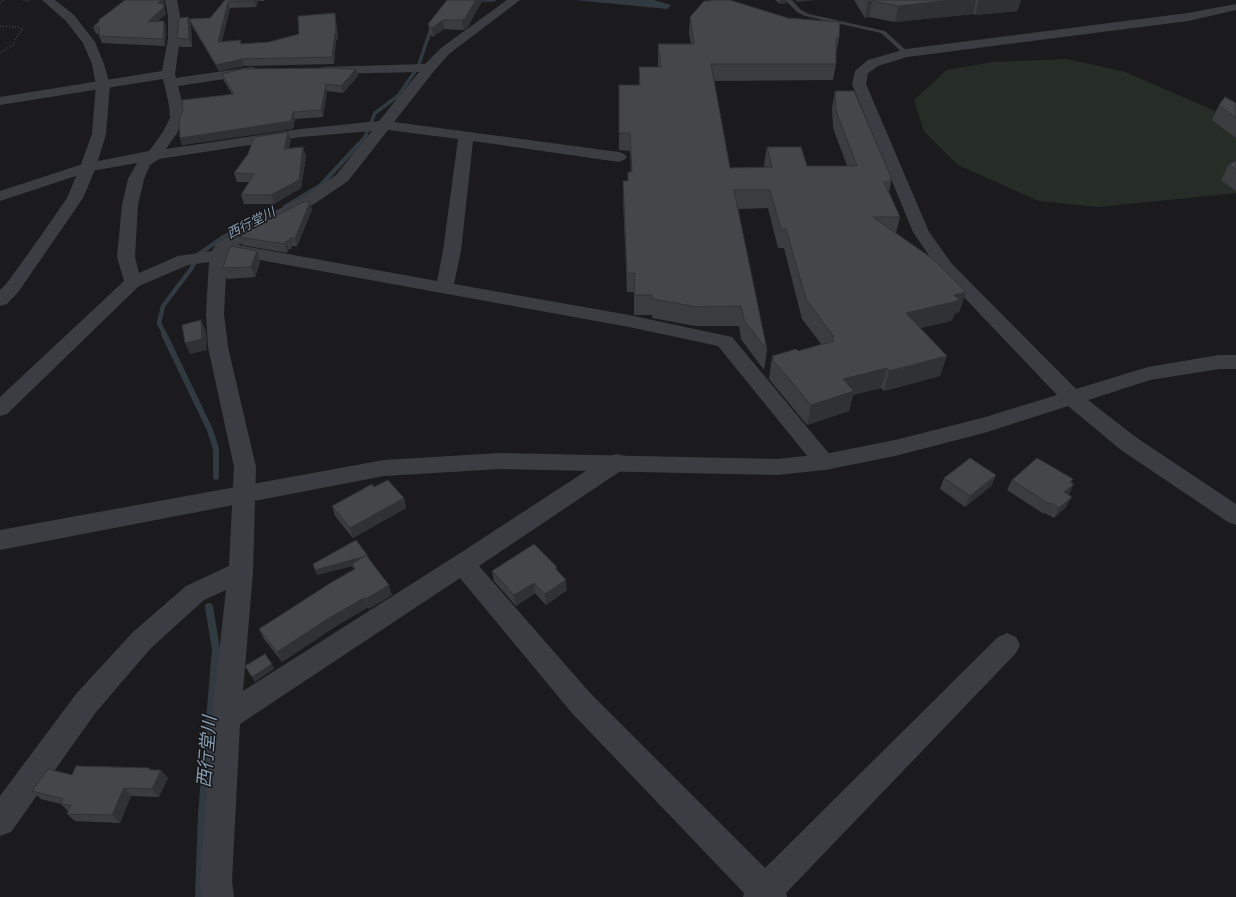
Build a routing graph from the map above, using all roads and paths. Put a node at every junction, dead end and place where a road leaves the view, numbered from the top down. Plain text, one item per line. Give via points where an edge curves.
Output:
1 (4, 0) edge
2 (22, 0) edge
3 (34, 0) edge
4 (48, 0) edge
5 (171, 0) edge
6 (514, 0) edge
7 (788, 0) edge
8 (0, 3) edge
9 (1236, 7) edge
10 (0, 26) edge
11 (0, 53) edge
12 (906, 53) junction
13 (421, 69) junction
14 (310, 70) edge
15 (266, 71) edge
16 (170, 79) junction
17 (103, 85) junction
18 (0, 101) edge
19 (375, 126) junction
20 (466, 136) junction
21 (154, 154) junction
22 (619, 157) dead end
23 (88, 167) junction
24 (0, 196) edge
25 (220, 252) junction
26 (133, 282) junction
27 (444, 288) junction
28 (0, 300) edge
29 (1236, 362) edge
30 (1072, 398) junction
31 (0, 409) edge
32 (617, 462) junction
33 (825, 462) junction
34 (245, 495) junction
35 (1236, 516) edge
36 (0, 540) edge
37 (463, 564) junction
38 (231, 577) junction
39 (1007, 645) dead end
40 (226, 717) junction
41 (0, 821) edge
42 (765, 895) edge
43 (218, 897) edge

1 - 8 path
2 - 3 path
4 - 17 street via 70,18 89,42
5 - 16 street via 174,39
6 - 13 street
7 - 12 lane via 807,15 883,32
9 - 12 street via 1188,17
10 - 11 path via 23,29 12,45
12 - 30 street via 873,63 862,71 859,84 921,232 946,268
13 - 14 street
13 - 19 street
15 - 16 street via 244,71 213,78
16 - 17 street
16 - 21 street via 177,118 170,133
17 - 18 street
17 - 23 street via 99,134
19 - 20 street
19 - 21 street via 301,133
19 - 25 street via 342,178 308,201 260,225
20 - 22 street
20 - 27 street via 452,250
21 - 23 street
21 - 26 street via 144,163 136,180 130,205 126,257
23 - 24 street
23 - 28 street via 75,198 13,287
25 - 26 street via 184,260
25 - 27 street
25 - 34 street via 215,314 218,347 245,467
26 - 31 street
27 - 33 street via 629,321 725,342
29 - 30 street via 1219,362 1148,374
30 - 33 street via 984,425
30 - 35 street via 1129,444
32 - 33 street via 777,467
32 - 34 street via 500,461 384,468
32 - 37 street
34 - 36 street
34 - 38 street
37 - 40 street
37 - 42 street via 581,703
38 - 40 street
38 - 41 street via 195,593 142,640 86,703
39 - 42 street
40 - 43 street via 216,881

